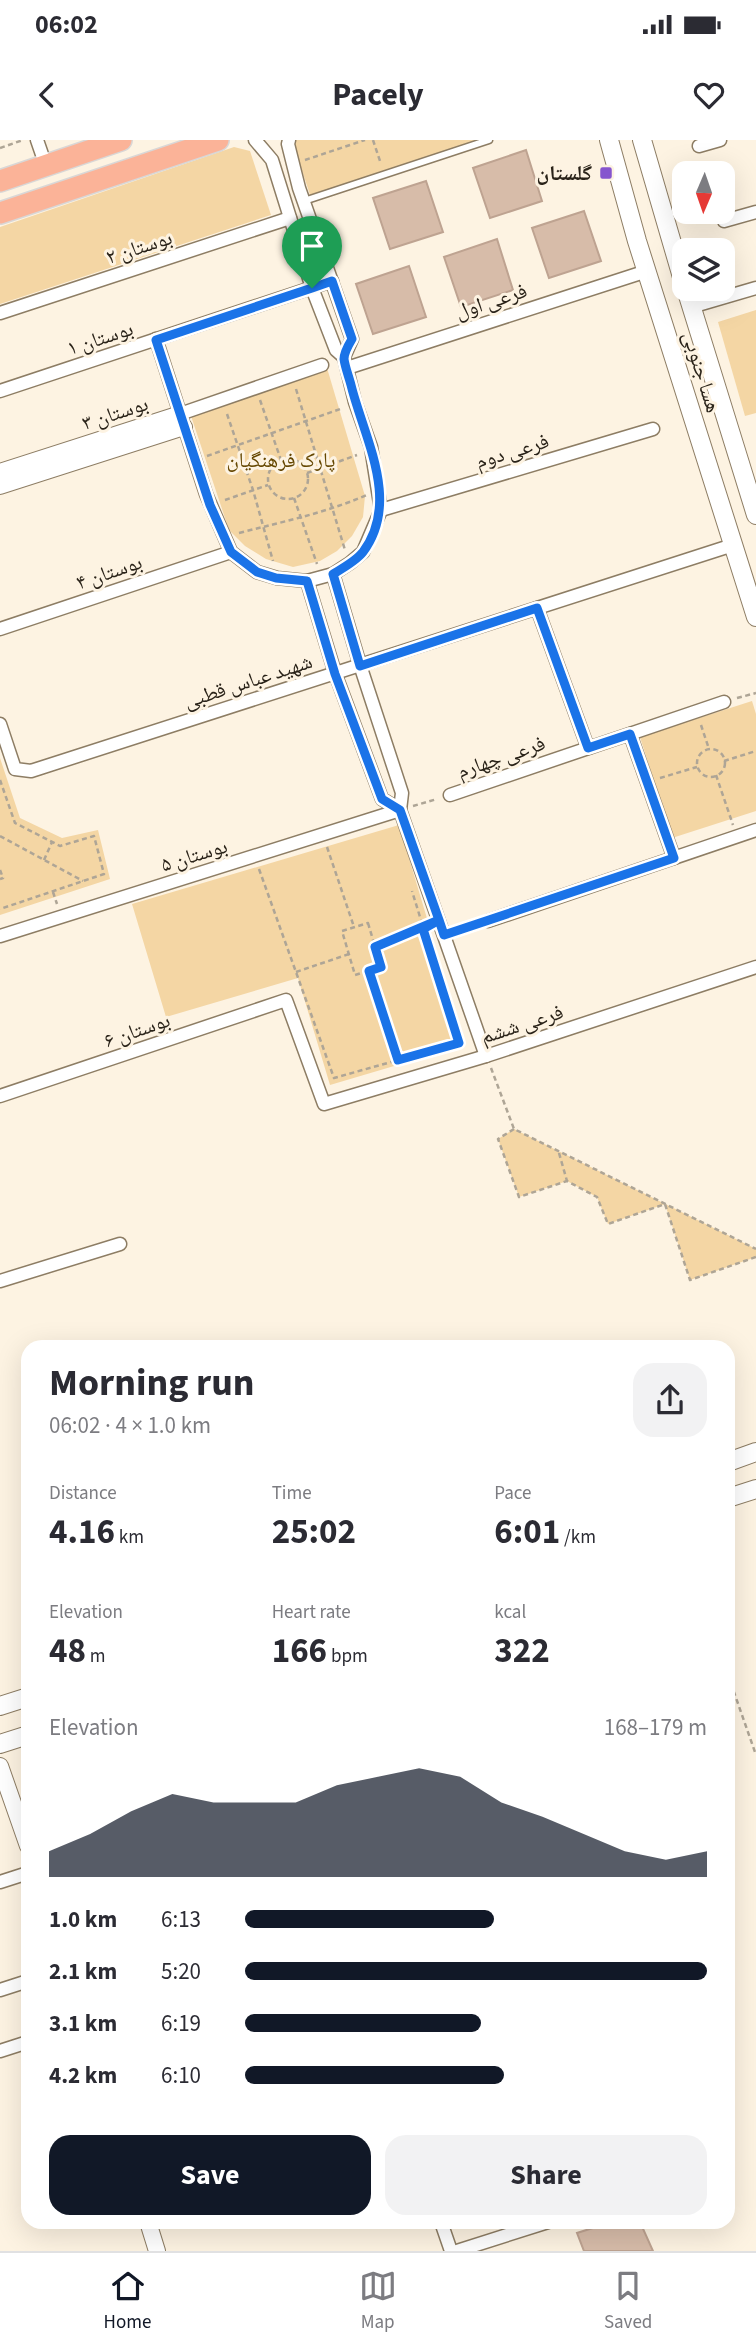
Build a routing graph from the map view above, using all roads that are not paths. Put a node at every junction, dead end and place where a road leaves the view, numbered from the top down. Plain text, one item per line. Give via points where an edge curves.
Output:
1 (37, 140) edge
2 (121, 140) edge
3 (218, 140) edge
4 (255, 140) edge
5 (289, 140) edge
6 (489, 140) edge
7 (608, 140) edge
8 (642, 140) edge
9 (720, 140) edge
10 (699, 146) dead end
11 (46, 166) junction
12 (0, 181) edge
13 (304, 201) junction
14 (756, 212) edge
15 (0, 213) edge
16 (290, 218) junction
17 (735, 218) edge
18 (672, 242) edge
19 (647, 271) junction
20 (332, 281) junction
21 (312, 288) junction
22 (756, 288) edge
23 (689, 301) edge
24 (691, 307) junction
25 (0, 313) edge
26 (156, 340) junction
27 (345, 362) junction
28 (322, 365) dead end
29 (0, 391) edge
30 (182, 421) junction
31 (653, 429) dead end
32 (0, 472) edge
33 (0, 486) edge
34 (381, 510) junction
35 (756, 515) edge
36 (733, 545) junction
37 (231, 552) junction
38 (333, 574) junction
39 (307, 581) junction
40 (537, 608) junction
41 (756, 617) edge
42 (0, 629) edge
43 (360, 666) junction
44 (335, 674) junction
45 (724, 702) road end
46 (0, 724) edge
47 (630, 734) junction
48 (588, 748) junction
49 (450, 795) road end
50 (400, 810) junction
51 (756, 830) edge
52 (674, 858) junction
53 (488, 921) road end
54 (0, 936) edge
55 (756, 967) edge
56 (286, 1000) joint
57 (486, 1056) junction
58 (0, 1096) edge
59 (120, 1244) dead end
60 (0, 1281) edge
61 (756, 1452) edge
62 (735, 1460) edge
63 (756, 1489) edge
64 (735, 1496) edge
65 (21, 1699) edge
66 (0, 1706) edge
67 (21, 1737) edge
68 (0, 1744) edge
69 (0, 1766) edge
70 (21, 1826) edge
71 (21, 1875) edge
72 (0, 1882) edge
73 (21, 1983) edge
74 (0, 1990) edge
75 (21, 2044) edge
76 (0, 2051) edge
77 (150, 2229) edge
78 (443, 2229) edge
79 (526, 2229) edge
80 (157, 2251) edge
81 (451, 2251) edge
82 (457, 2251) edge

1 - 11 street
2 - 11 main road
3 - 15 main road
4 - 16 street via 272,160
5 - 13 street
6 - 13 lane
7 - 19 main road, هسا جنوبی
8 - 18 main road, هسا جنوبی
9 - 10 street
11 - 12 main road
13 - 20 street
14 - 17 street
16 - 21 street
16 - 25 street, بوستان ۲
19 - 27 street, فرعی اول
19 - 36 main road, هسا جنوبی
20 - 21 street, بوستان ۱
20 - 27 street via 352,339
21 - 26 street, بوستان ۱
21 - 27 street via 335,350
22 - 24 street
23 - 24 main road, هسا جنوبی
24 - 35 main road, هسا جنوبی
26 - 29 street, بوستان ۱
26 - 30 street
27 - 34 street via 371,447
28 - 30 street, بوستان ۳
30 - 32 street, بوستان ۳
30 - 33 street, بوستان ۳
30 - 37 street
31 - 34 street, فرعی دوم
34 - 38 street via 363,552
36 - 40 street, شهید عباس قطبی
36 - 41 main road, هسا جنوبی
37 - 39 street via 257,572
37 - 42 street, بوستان ۴
38 - 39 street
38 - 43 street
39 - 44 street
40 - 43 street, شهید عباس قطبی
40 - 48 street
43 - 44 street, شهید عباس قطبی
43 - 50 street via 402,793
44 - 46 street, شهید عباس قطبی via 31,771 15,769
44 - 50 street via 382,799
45 - 47 street, فرعی چهارم
47 - 48 street, فرعی چهارم
47 - 52 street
48 - 49 street, فرعی چهارم
50 - 54 street, بوستان ۵
50 - 57 street
51 - 52 street
52 - 53 street
55 - 57 street, فرعی ششم
56 - 57 street, فرعی ششم via 324,1104
56 - 58 street, بوستان ۶
59 - 60 street
61 - 62 main road
63 - 64 main road
65 - 66 main road
67 - 68 main road
69 - 70 street
71 - 72 street
73 - 74 street
75 - 76 street
77 - 80 street
78 - 81 street
79 - 82 street

